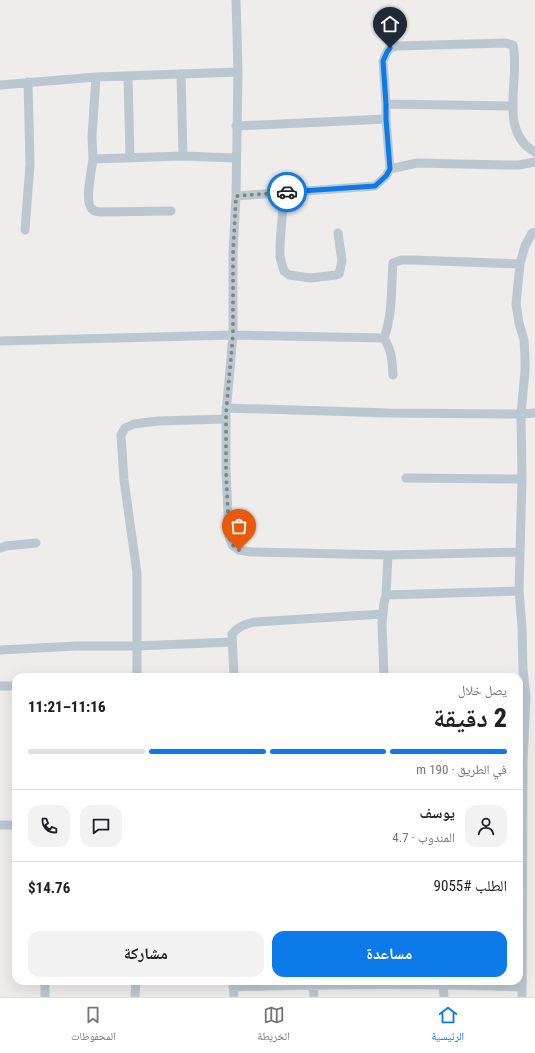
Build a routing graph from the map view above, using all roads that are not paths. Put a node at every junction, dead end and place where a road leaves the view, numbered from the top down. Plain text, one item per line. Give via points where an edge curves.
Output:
1 (236, 0) edge
2 (238, 72) junction
3 (181, 74) junction
4 (96, 77) junction
5 (128, 77) junction
6 (28, 82) junction
7 (0, 85) edge
8 (386, 104) junction
9 (512, 106) junction
10 (386, 119) junction
11 (236, 126) junction
12 (535, 152) edge
13 (183, 156) junction
14 (130, 157) junction
15 (236, 158) junction
16 (93, 159) junction
17 (535, 162) edge
18 (390, 169) junction
19 (284, 192) junction
20 (236, 196) junction
21 (171, 211) dead end
22 (25, 230) dead end
23 (535, 232) edge
24 (338, 233) dead end
25 (520, 264) junction
26 (233, 335) junction
27 (384, 338) junction
28 (0, 341) edge
29 (393, 375) dead end
30 (226, 408) junction
31 (535, 413) edge
32 (521, 414) junction
33 (226, 419) junction
34 (406, 478) dead end
35 (522, 479) junction
36 (36, 543) dead end
37 (0, 548) edge
38 (519, 552) junction
39 (388, 555) junction
40 (519, 591) junction
41 (386, 595) junction
42 (383, 614) junction
43 (232, 642) junction
44 (137, 646) junction
45 (0, 650) edge
46 (137, 673) edge
47 (234, 673) edge
48 (384, 673) edge
49 (0, 686) edge
50 (12, 686) edge
51 (531, 697) edge
52 (523, 747) edge
53 (0, 825) edge
54 (12, 825) edge
55 (45, 985) edge
56 (136, 985) edge
57 (233, 985) edge
58 (313, 985) edge
59 (444, 985) edge
60 (491, 985) edge
61 (522, 987) joint
62 (45, 997) edge
63 (136, 997) edge
64 (234, 997) edge
65 (314, 997) edge
66 (444, 997) edge
67 (522, 997) edge

1 - 2 street
2 - 3 street
2 - 11 street
3 - 5 street
3 - 13 street
4 - 5 street
4 - 6 street
4 - 16 street
5 - 14 street
6 - 7 street
6 - 22 street via 30,164
8 - 9 street
8 - 9 street via 383,61 390,48 505,43 513,45 515,55
8 - 10 street
9 - 12 street via 514,126 522,142
10 - 11 street
10 - 18 street
11 - 15 street
13 - 14 street
13 - 15 street
14 - 16 street
15 - 20 street
16 - 21 street via 88,189 89,206 93,210
17 - 18 street via 504,165 417,163
18 - 19 street via 375,186
19 - 20 street
19 - 24 street via 280,257 284,271 289,275 311,278 339,274 342,261
20 - 26 street
23 - 25 street via 525,246
25 - 27 street via 413,260 393,263 392,304
25 - 32 street via 516,304 525,357
26 - 27 street
26 - 28 street
26 - 30 street
27 - 29 street via 392,354
30 - 32 street
30 - 33 street
31 - 32 street
32 - 35 street
33 - 39 street via 228,524 232,545 239,550 251,552
33 - 44 street via 134,424 125,428 121,435 124,480 137,573
34 - 35 street
35 - 38 street
36 - 37 street
38 - 39 street
38 - 40 street
39 - 41 street
40 - 41 street
40 - 51 street via 523,669
41 - 42 street
42 - 43 street via 255,622 237,628 232,634
42 - 48 street
43 - 44 street
43 - 47 street
44 - 45 street
44 - 46 street
49 - 50 street
51 - 52 street
53 - 54 street
55 - 62 street
56 - 63 street
57 - 64 street
58 - 65 street
59 - 66 street
60 - 61 street
61 - 67 street

